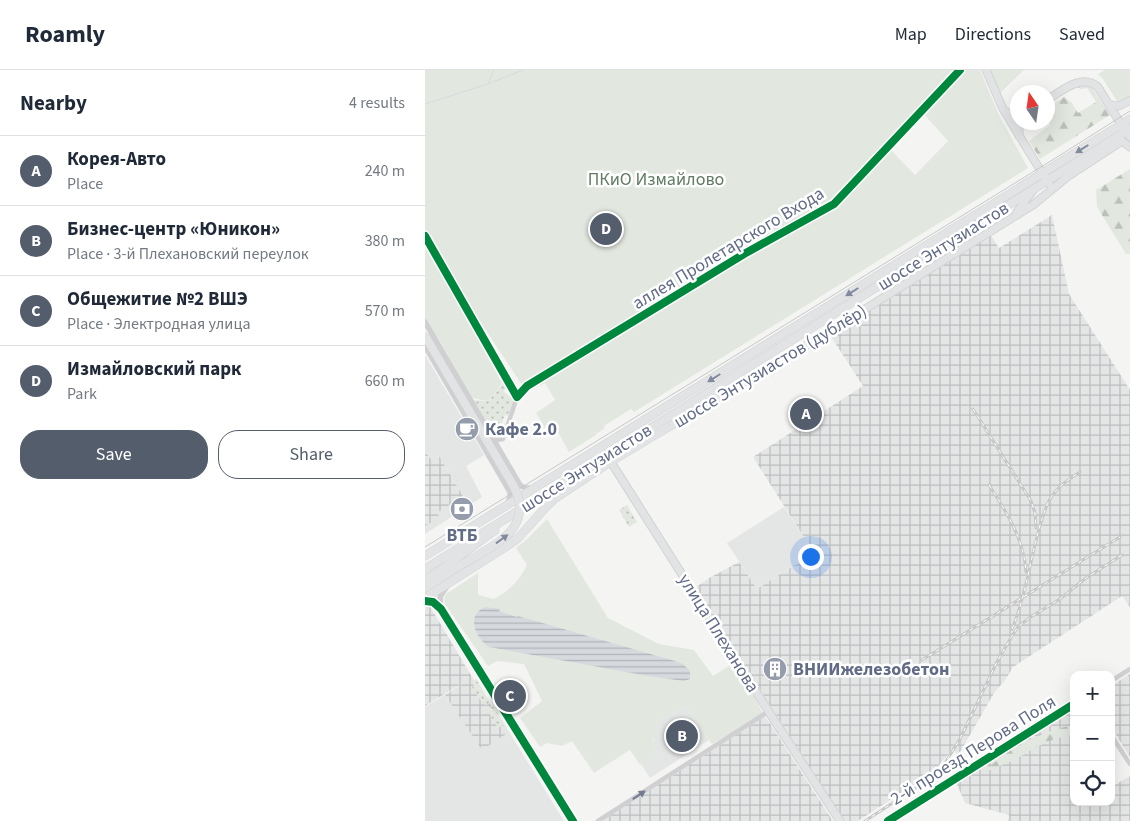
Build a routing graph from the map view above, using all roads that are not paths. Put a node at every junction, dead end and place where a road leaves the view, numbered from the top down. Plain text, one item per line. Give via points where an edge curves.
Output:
1 (960, 70) edge
2 (986, 70) edge
3 (1055, 95) edge
4 (1130, 100) edge
5 (1107, 102) junction
6 (1003, 109) junction
7 (1010, 114) edge
8 (1130, 119) edge
9 (1019, 130) edge
10 (1127, 131) edge
11 (1019, 136) junction
12 (1130, 147) edge
13 (1042, 174) junction
14 (1047, 181) junction
15 (1055, 187) junction
16 (1034, 189) junction
17 (1011, 218) junction
18 (425, 236) edge
19 (425, 324) edge
20 (425, 336) edge
21 (425, 346) edge
22 (460, 383) junction
23 (723, 383) junction
24 (450, 389) junction
25 (517, 397) junction
26 (687, 416) junction
27 (492, 438) junction
28 (593, 453) junction
29 (614, 458) junction
30 (598, 470) junction
31 (616, 470) junction
32 (535, 488) junction
33 (507, 505) junction
34 (517, 511) junction
35 (425, 555) edge
36 (425, 568) edge
37 (425, 580) edge
38 (449, 584) junction
39 (425, 588) edge
40 (425, 599) edge
41 (441, 609) junction
42 (1130, 669) edge
43 (1115, 678) edge
44 (1070, 707) edge
45 (769, 712) junction
46 (1115, 741) edge
47 (1130, 764) edge
48 (573, 821) edge
49 (598, 821) edge
50 (840, 821) edge
51 (888, 821) edge

1 - 25 street, аллея Пролетарского Входа via 834,204 744,254 543,376
2 - 6 main road
3 - 5 main road via 1082,81 1090,82
4 - 5 main road via 1118,106
5 - 10 main road
6 - 7 main road
6 - 11 main road
8 - 10 main road, шоссе Энтузиастов
9 - 11 main road
10 -> 13 main road, шоссе Энтузиастов
10 - 14 main road, шоссе Энтузиастов
11 - 13 main road
12 - 15 main road, шоссе Энтузиастов (дублёр) via 1122,141
13 - 14 main road
13 -> 28 main road, шоссе Энтузиастов
14 - 15 main road
14 - 16 main road, шоссе Энтузиастов
15 - 17 main road, шоссе Энтузиастов (дублёр)
16 - 17 main road
16 - 23 main road, шоссе Энтузиастов
17 - 26 main road, шоссе Энтузиастов (дублёр)
18 - 25 street
19 - 22 street
39 -> 20 main road, bridge via 510,534 521,508 513,485
21 - 24 street
22 - 24 street via 452,382
22 - 27 street
23 - 26 main road
23 - 29 main road, шоссе Энтузиастов
24 - 33 street via 510,492
25 - 27 street via 503,439
26 - 29 main road, шоссе Энтузиастов (дублёр)
27 - 32 street via 520,485
28 - 29 main road via 600,452
28 - 32 main road, шоссе Энтузиастов
29 - 30 main road, шоссе Энтузиастов (дублёр)
29 - 31 main road, улица Плеханова
29 - 31 main road
29 - 34 main road, шоссе Энтузиастов
30 - 31 main road
30 - 38 main road, шоссе Энтузиастов (дублёр) via 554,499 512,542
31 - 45 main road, улица Плеханова
32 - 33 main road, шоссе Энтузиастов
33 - 35 main road, шоссе Энтузиастов
34 - 36 main road, шоссе Энтузиастов
34 - 37 main road
38 - 40 main road, шоссе Энтузиастов (дублёр)
38 - 41 street via 440,596
40 - 41 street
41 - 48 street
42 - 43 street
44 - 51 street, 2-й проезд Перова Поля
49 -> 45 street
45 - 50 main road, улица Плеханова
46 - 47 street

